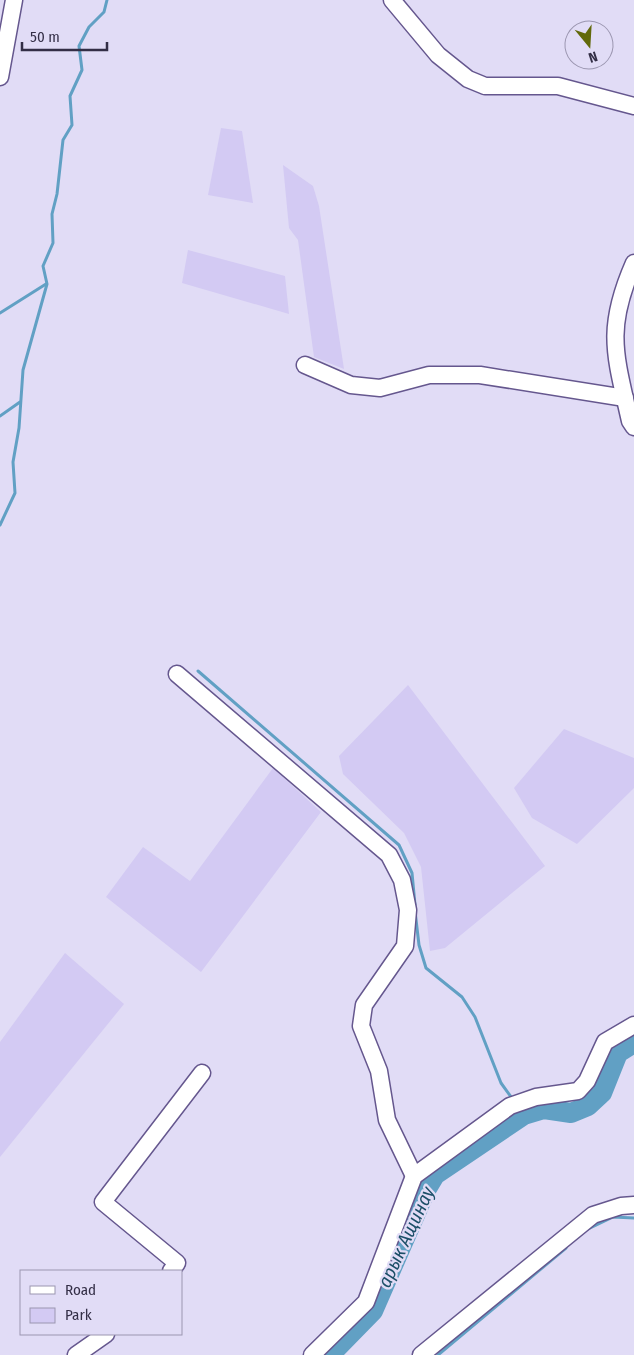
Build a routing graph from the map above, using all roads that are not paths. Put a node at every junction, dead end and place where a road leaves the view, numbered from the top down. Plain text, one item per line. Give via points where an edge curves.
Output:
1 (14, 0) edge
2 (392, 0) edge
3 (0, 77) edge
4 (634, 106) edge
5 (634, 263) edge
6 (305, 365) dead end
7 (625, 398) junction
8 (634, 427) edge
9 (177, 674) dead end
10 (634, 1025) edge
11 (202, 1073) dead end
12 (414, 1176) junction
13 (634, 1205) edge
14 (172, 1270) edge
15 (105, 1335) edge
16 (76, 1355) edge
17 (312, 1355) edge
18 (421, 1355) edge

1 - 3 street
2 - 4 street via 438,55 468,79 485,86 558,86
5 - 7 street via 621,293 614,324 616,358
6 - 7 street via 351,385 380,388 429,375 480,375
7 - 8 street
9 - 12 street via 389,855 402,880 408,910 405,946 364,1005 361,1026 378,1071 387,1120
10 - 12 street via 605,1042 587,1081 578,1091 510,1106
11 - 14 street via 103,1202 177,1263
12 - 17 street via 366,1302
13 - 18 street via 593,1215
15 - 16 street

